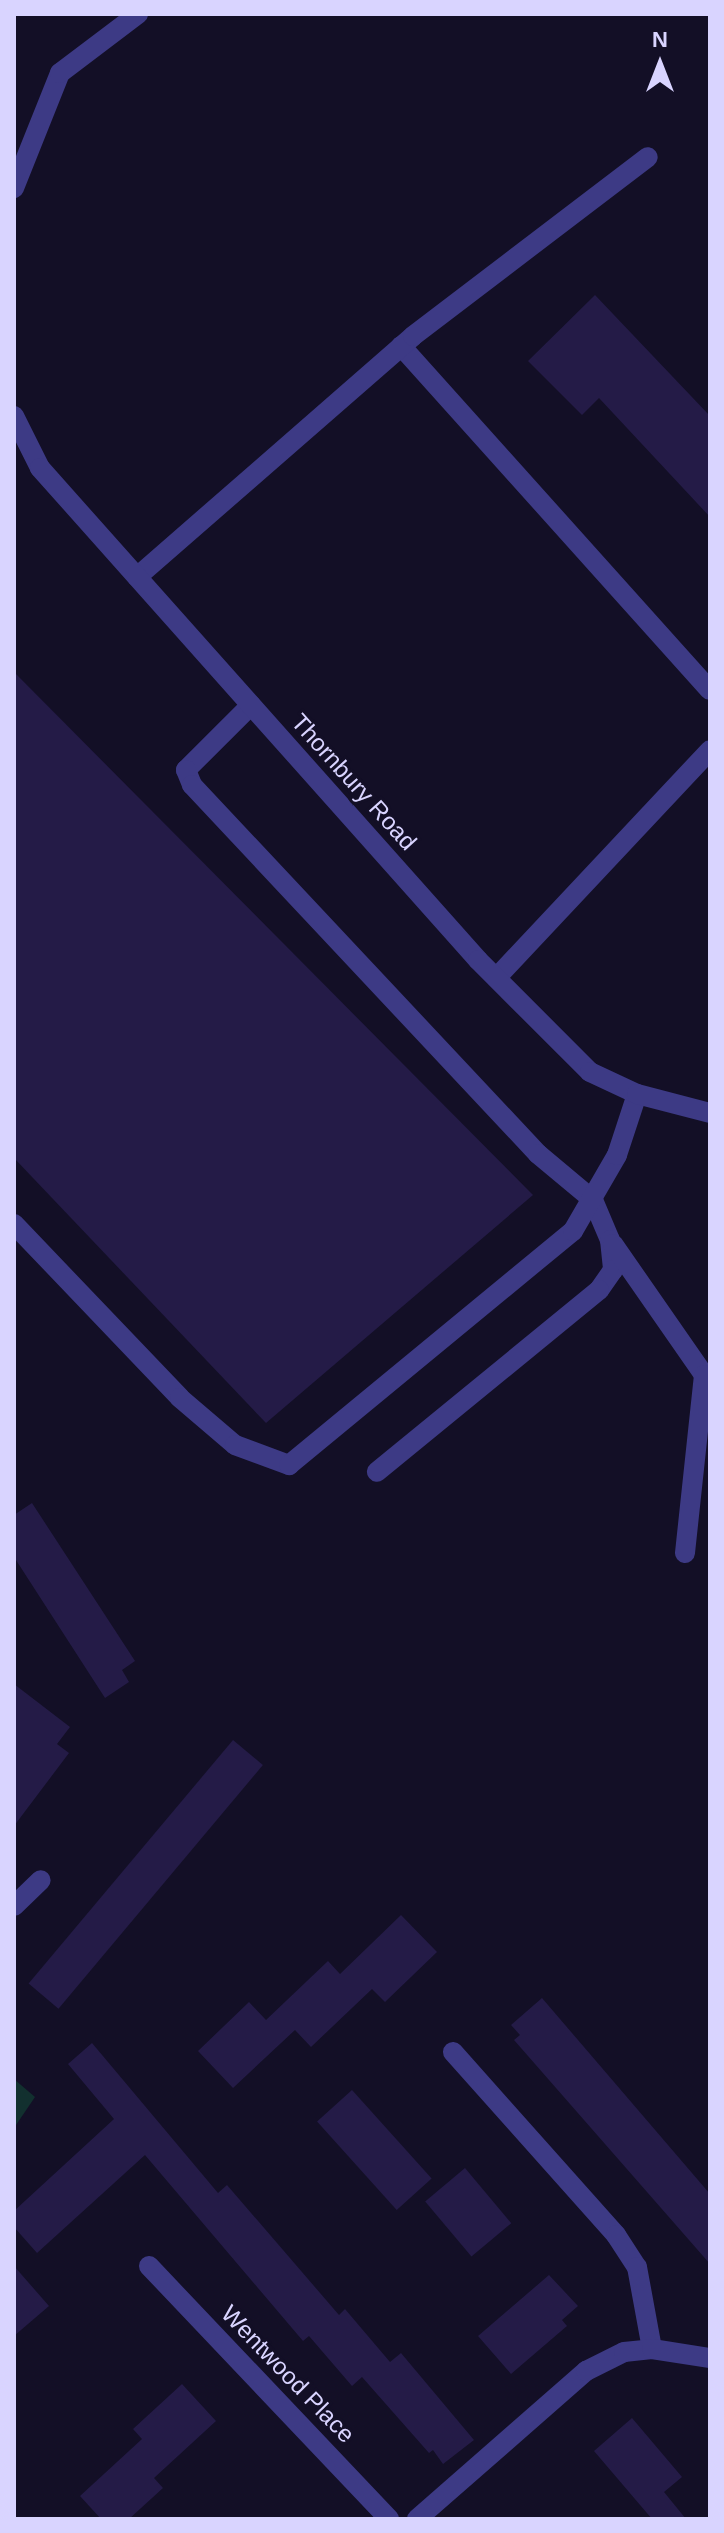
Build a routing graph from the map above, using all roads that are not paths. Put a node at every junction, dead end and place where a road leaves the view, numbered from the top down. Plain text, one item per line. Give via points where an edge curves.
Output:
1 (138, 14) edge
2 (648, 157) dead end
3 (14, 188) edge
4 (401, 346) junction
5 (14, 416) edge
6 (137, 577) junction
7 (710, 690) edge
8 (251, 705) junction
9 (710, 750) edge
10 (497, 977) junction
11 (637, 1094) junction
12 (710, 1113) edge
13 (593, 1200) junction
14 (14, 1224) edge
15 (610, 1240) junction
16 (377, 1472) dead end
17 (685, 1553) dead end
18 (41, 1880) dead end
19 (14, 1906) edge
20 (453, 2052) dead end
21 (149, 2266) dead end
22 (652, 2349) junction
23 (710, 2358) edge
24 (389, 2519) edge
25 (417, 2519) edge

1 - 3 street via 60,73
2 - 4 street
4 - 6 street
4 - 7 street
5 - 6 street, Thornbury Road via 40,468
6 - 8 street, Thornbury Road
8 - 10 street, Thornbury Road
8 - 13 street via 186,770 192,785 538,1154
9 - 10 street
10 - 11 street, Thornbury Road via 590,1072
11 - 12 street, Thornbury Road
11 - 13 street via 617,1155
13 - 14 street via 573,1231 289,1465 235,1445 180,1398
13 - 15 street
15 - 16 street via 613,1270 599,1290
15 - 17 street via 704,1375
18 - 19 street
20 - 22 street via 623,2246 637,2267
21 - 24 street, Wentwood Place
22 - 23 street
22 - 25 street via 624,2352 586,2371

